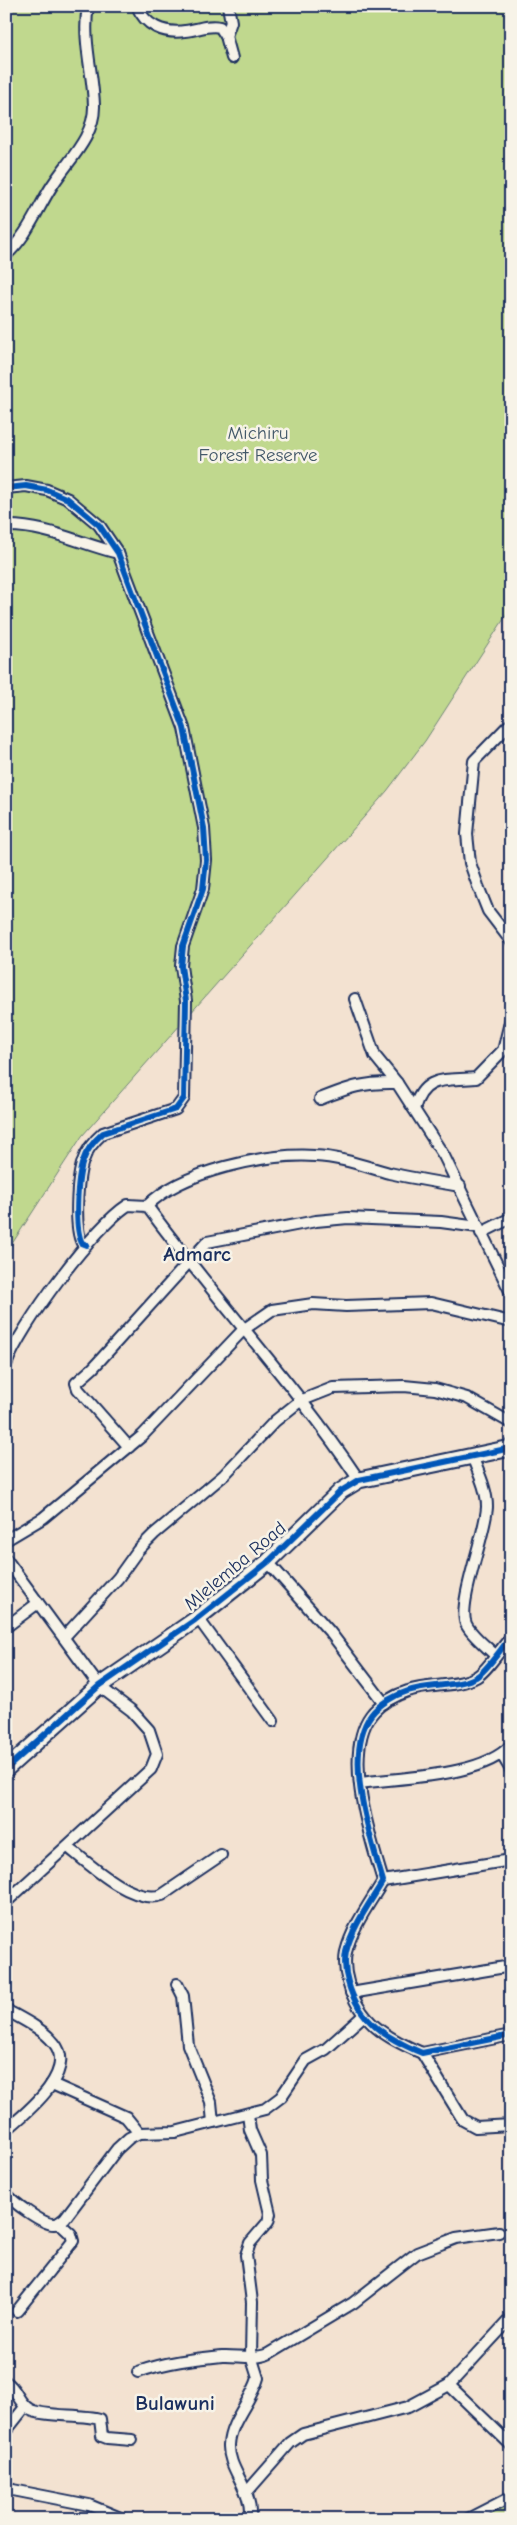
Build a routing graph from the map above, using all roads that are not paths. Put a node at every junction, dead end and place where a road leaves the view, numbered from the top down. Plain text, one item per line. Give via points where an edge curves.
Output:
1 (88, 6) edge
2 (137, 6) edge
3 (228, 6) edge
4 (226, 36) junction
5 (232, 58) dead end
6 (6, 255) edge
7 (6, 488) edge
8 (6, 526) edge
9 (118, 553) junction
10 (508, 726) dead end
11 (511, 941) edge
12 (355, 999) dead end
13 (511, 1018) edge
14 (507, 1044) edge
15 (397, 1082) junction
16 (320, 1099) dead end
17 (414, 1109) junction
18 (460, 1186) junction
19 (147, 1206) junction
20 (511, 1218) edge
21 (480, 1230) junction
22 (87, 1245) junction
23 (189, 1263) junction
24 (511, 1293) edge
25 (511, 1322) edge
26 (243, 1330) junction
27 (6, 1365) edge
28 (300, 1401) junction
29 (511, 1423) edge
30 (129, 1446) junction
31 (511, 1448) edge
32 (472, 1456) junction
33 (359, 1480) junction
34 (6, 1540) edge
35 (6, 1559) edge
36 (268, 1562) junction
37 (38, 1603) junction
38 (198, 1618) junction
39 (6, 1627) edge
40 (64, 1637) junction
41 (511, 1637) edge
42 (494, 1655) junction
43 (99, 1686) junction
44 (384, 1703) junction
45 (273, 1721) dead end
46 (511, 1745) edge
47 (502, 1755) junction
48 (6, 1769) edge
49 (511, 1770) edge
50 (360, 1784) junction
51 (68, 1847) junction
52 (221, 1854) dead end
53 (511, 1860) edge
54 (383, 1881) junction
55 (6, 1902) edge
56 (511, 1966) edge
57 (177, 1984) dead end
58 (351, 1993) junction
59 (6, 2010) edge
60 (363, 2016) junction
61 (511, 2035) edge
62 (422, 2053) junction
63 (52, 2084) junction
64 (248, 2114) junction
65 (213, 2122) junction
66 (511, 2125) edge
67 (6, 2130) edge
68 (139, 2133) junction
69 (7, 2197) edge
70 (59, 2223) junction
71 (499, 2232) dead end
72 (17, 2311) dead end
73 (511, 2318) edge
74 (251, 2356) junction
75 (138, 2372) dead end
76 (6, 2382) edge
77 (449, 2385) junction
78 (25, 2406) junction
79 (6, 2430) edge
80 (132, 2440) dead end
81 (511, 2445) edge
82 (6, 2486) edge
83 (247, 2492) junction
84 (511, 2497) edge
85 (123, 2519) edge
86 (250, 2519) edge
87 (468, 2519) edge

1 - 6 street via 87,49 94,106 87,136 34,220
2 - 4 street via 146,21 156,28 185,31 215,26 220,27
3 - 4 street via 231,22
4 - 5 street
7 - 9 street via 26,486 68,499 99,525
8 - 9 street via 67,537
9 - 22 street via 184,728 204,828 206,860 203,889 183,946 181,966 186,1001 184,1098 176,1109 103,1133 96,1139 83,1160 78,1185 79,1233 82,1243
10 - 11 street via 474,761 467,834 470,863 488,911
12 - 15 street via 375,1056
13 - 14 street
14 - 17 street via 476,1078 435,1081 428,1085 417,1098
15 - 16 street via 357,1085
15 - 17 street
17 - 18 street
18 - 19 street via 398,1175 334,1158 292,1156 205,1173 165,1190
18 - 21 street
19 - 22 street via 128,1205
19 - 23 street
20 - 21 street
21 - 23 street via 377,1219 316,1221 206,1242
21 - 24 street
22 - 27 street via 31,1319
23 - 26 street
23 - 30 street via 76,1383
25 - 26 street via 431,1303 312,1304 272,1310
26 - 28 street
26 - 30 street via 165,1413
28 - 29 street via 333,1388 404,1386 435,1389 467,1398
28 - 33 street
28 - 40 street via 275,1421 224,1475 154,1534
30 - 34 street via 43,1518
31 - 32 street, Mlelemba Road
32 - 33 street, Mlelemba Road
32 - 42 street via 485,1491 487,1508 468,1586 465,1615 466,1624
33 - 36 street, Mlelemba Road via 335,1496
35 - 37 street
36 - 38 street, Mlelemba Road
36 - 44 street via 330,1632
37 - 39 street
37 - 40 street
38 - 43 street, Mlelemba Road
38 - 45 street
40 - 43 street
41 - 42 street
42 - 44 street via 479,1675 470,1680 411,1690
43 - 48 street, Mlelemba Road
43 - 51 street via 132,1711 149,1730 156,1748 156,1762
44 - 50 street via 370,1716 362,1732
46 - 47 street
47 - 49 street
47 - 50 street via 465,1769
50 - 54 street via 367,1826
51 - 52 street via 130,1892 155,1898
51 - 55 street
53 - 54 street
54 - 58 street via 346,1953 345,1972
56 - 58 street
57 - 65 street via 183,1996 188,2045 211,2102
58 - 60 street
59 - 63 street via 46,2035 58,2050 60,2064
60 - 62 street via 387,2036
60 - 64 street via 326,2049 306,2060 275,2103
61 - 62 street
62 - 66 street via 463,2120 476,2127
63 - 67 street
63 - 68 street via 126,2117
64 - 65 street
64 - 74 street via 261,2155 262,2180 270,2214 246,2254 252,2302
65 - 68 street via 168,2133
68 - 70 street via 117,2149
69 - 70 street via 39,2219
70 - 72 street via 71,2234 73,2241
71 - 74 street via 456,2238 417,2253 353,2303 276,2351 262,2357
73 - 77 street
74 - 75 street via 176,2361
74 - 83 street via 258,2378 234,2429 229,2448
76 - 78 street
77 - 81 street
77 - 83 street via 408,2407 303,2434 290,2443
78 - 79 street
78 - 80 street via 38,2412 100,2419 102,2436
82 - 85 street via 89,2505
83 - 86 street
84 - 87 street

